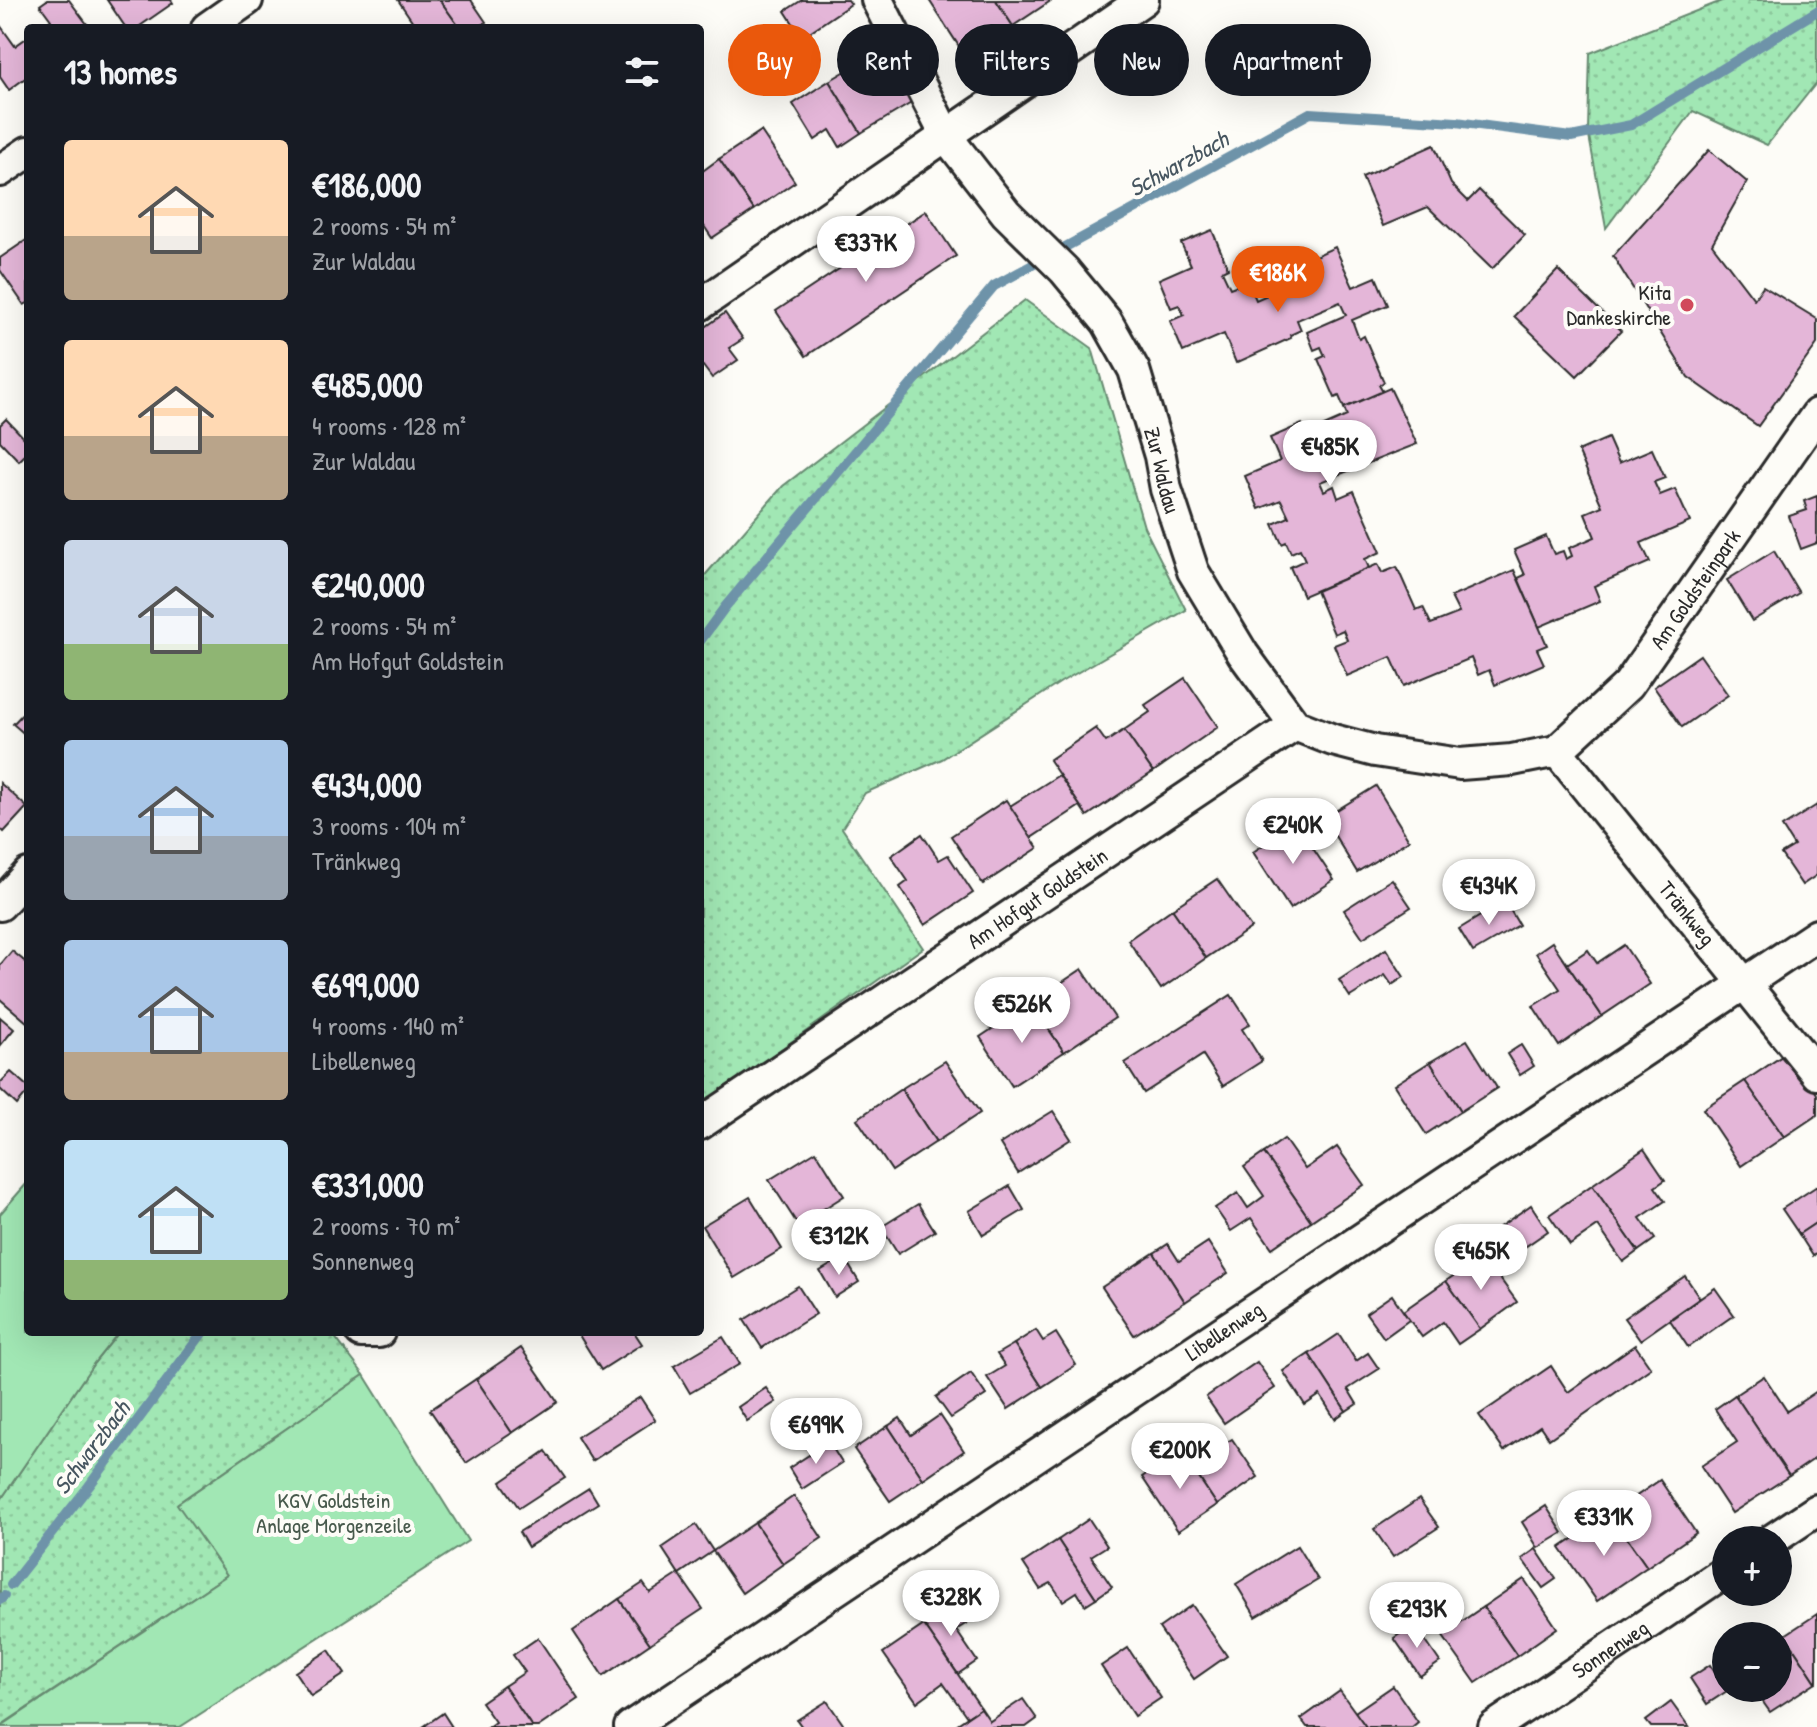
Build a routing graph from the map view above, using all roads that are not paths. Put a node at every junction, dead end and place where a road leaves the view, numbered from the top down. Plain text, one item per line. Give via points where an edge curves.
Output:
1 (247, 0) edge
2 (877, 0) edge
3 (1143, 0) edge
4 (213, 24) edge
5 (946, 136) junction
6 (24, 155) edge
7 (0, 171) edge
8 (704, 302) edge
9 (1817, 414) edge
10 (1295, 725) junction
11 (1557, 751) junction
12 (24, 878) edge
13 (0, 905) edge
14 (1817, 935) edge
15 (1743, 985) junction
16 (1817, 1074) edge
17 (704, 1121) edge
18 (1817, 1510) edge
19 (1792, 1527) edge
20 (1712, 1580) edge
21 (630, 1727) edge
22 (1494, 1727) edge

1 - 4 street
2 - 5 street, Zur Waldau
3 - 5 street
5 - 8 street
5 - 10 street, Zur Waldau via 1006,213 1107,322 1134,370 1193,571 1243,654
6 - 7 street
9 - 11 street, Am Goldsteinpark via 1628,685
10 - 11 street via 1375,751 1460,764
10 - 17 street, Am Hofgut Goldstein
11 - 15 street, Tränkweg
12 - 13 street
14 - 15 street, Libellenweg
15 - 16 street, Tränkweg
15 - 21 street, Libellenweg
18 - 19 street
20 - 22 street, Sonnenweg

